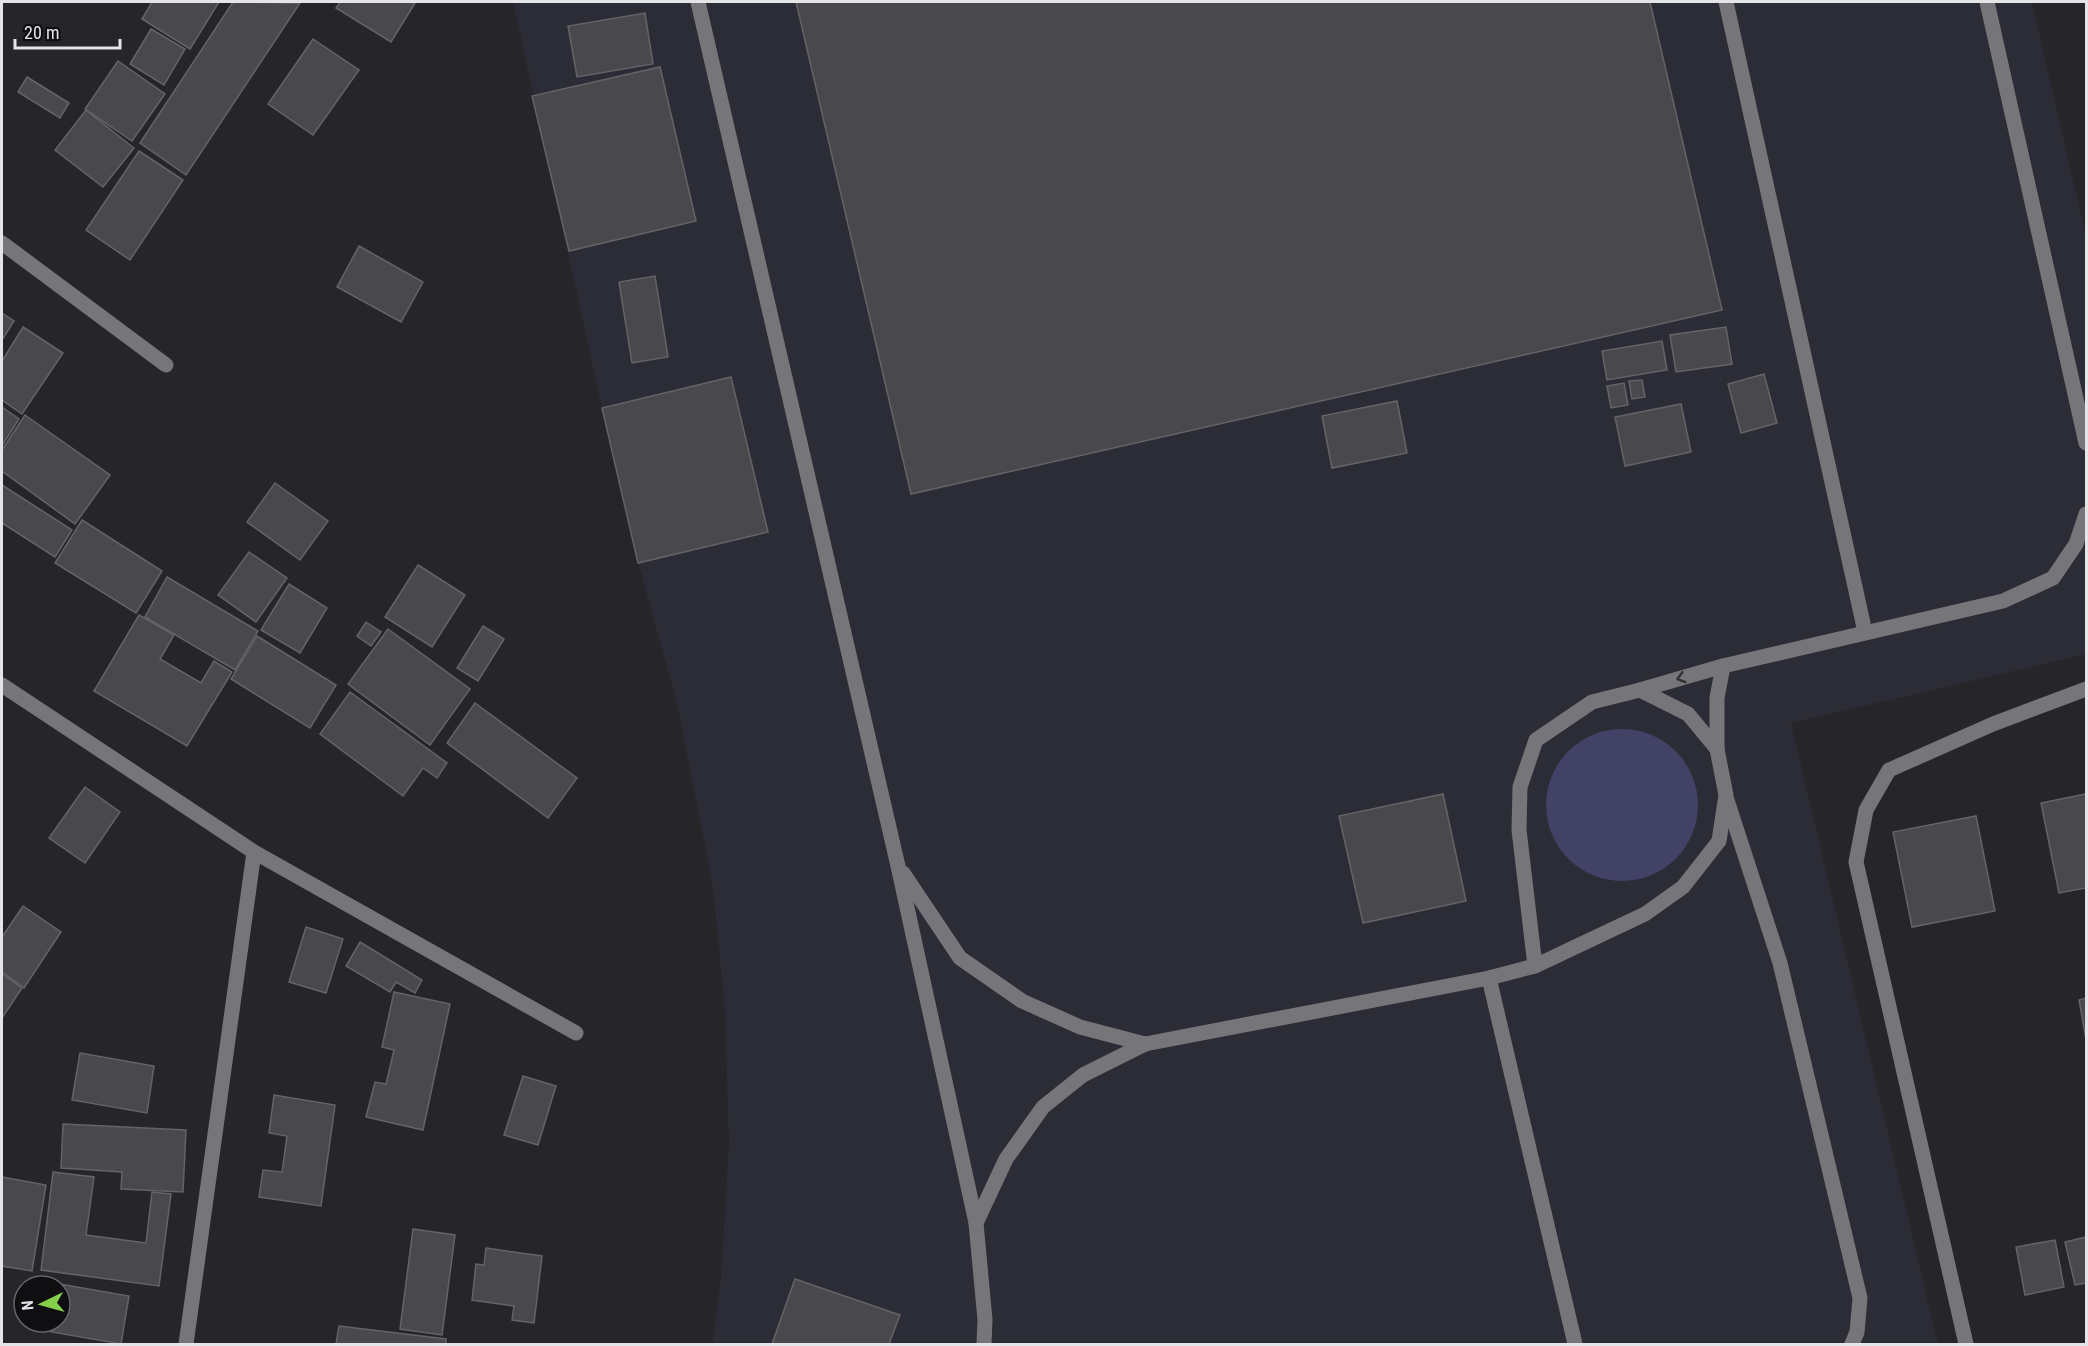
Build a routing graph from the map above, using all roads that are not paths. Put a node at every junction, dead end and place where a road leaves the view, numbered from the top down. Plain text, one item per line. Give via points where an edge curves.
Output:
1 (699, 2) edge
2 (1726, 2) edge
3 (1987, 2) edge
4 (2, 243) edge
5 (166, 365) dead end
6 (2086, 444) edge
7 (2086, 514) edge
8 (1865, 632) junction
9 (1722, 666) junction
10 (2, 688) edge
11 (2086, 689) edge
12 (1640, 690) junction
13 (1718, 749) junction
14 (1726, 795) junction
15 (254, 852) junction
16 (898, 866) junction
17 (1535, 966) junction
18 (1489, 978) junction
19 (576, 1033) dead end
20 (1145, 1044) junction
21 (976, 1223) junction
22 (186, 1344) edge
23 (984, 1344) edge
24 (1575, 1344) edge
25 (1852, 1344) edge
26 (1966, 1344) edge

1 - 16 street
2 - 8 street
3 - 6 street
4 - 5 street
7 - 8 street via 2076,543 2053,578 2003,601
8 - 9 street
9 -> 12 street
9 - 13 street via 1717,698
10 - 15 street
11 - 26 street via 1889,770 1866,810 1856,862
12 - 13 street via 1688,714
12 - 17 street via 1592,702 1536,740 1520,787 1519,830
13 - 14 street
14 - 17 street via 1719,841 1683,887 1645,914
14 - 25 street via 1780,963 1860,1298
15 - 19 street
15 - 22 street
16 - 20 street via 960,958 1022,1001 1080,1027
16 - 21 street
17 - 18 street
18 - 20 street
18 - 24 street
20 - 21 street via 1083,1075 1044,1107 1006,1159
21 - 23 street

